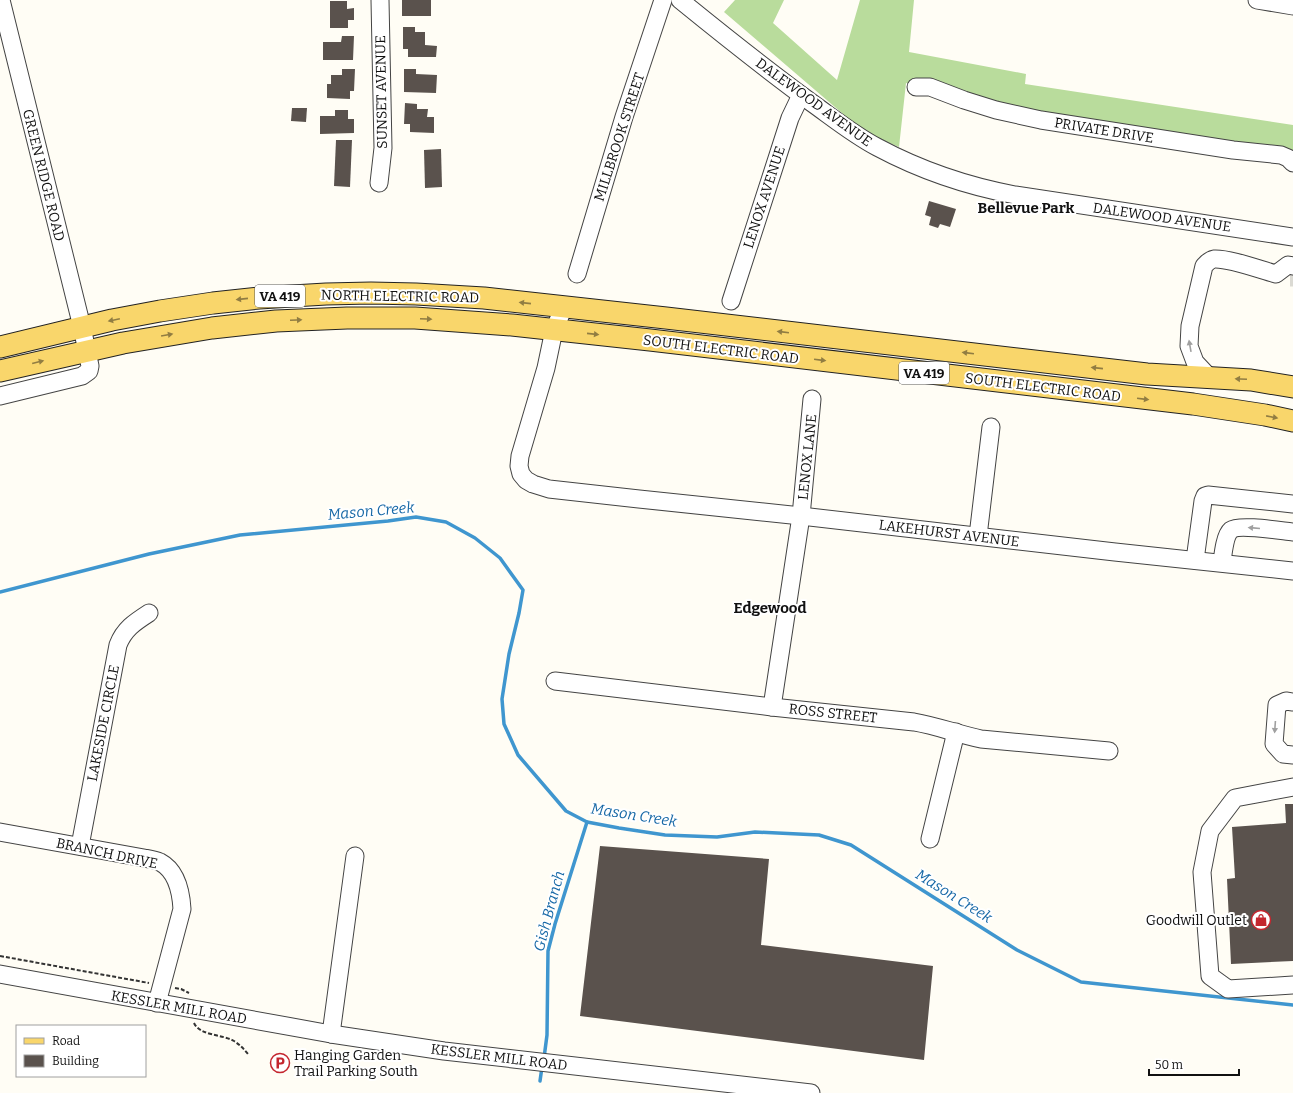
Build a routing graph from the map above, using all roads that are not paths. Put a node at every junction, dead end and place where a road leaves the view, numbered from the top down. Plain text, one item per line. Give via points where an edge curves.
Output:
1 (1, 0) edge
2 (380, 0) edge
3 (663, 0) edge
4 (680, 0) edge
5 (1260, 0) edge
6 (1293, 6) edge
7 (916, 87) dead end
8 (801, 95) junction
9 (1293, 163) edge
10 (379, 183) dead end
11 (1293, 237) edge
12 (1286, 273) edge
13 (577, 274) dead end
14 (731, 301) dead end
15 (564, 307) junction
16 (82, 327) junction
17 (554, 330) junction
18 (0, 347) edge
19 (88, 350) junction
20 (0, 371) edge
21 (1210, 378) junction
22 (1293, 387) edge
23 (0, 396) edge
24 (812, 399) dead end
25 (1293, 421) edge
26 (991, 426) dead end
27 (1293, 504) edge
28 (801, 516) junction
29 (1293, 532) edge
30 (978, 536) junction
31 (1195, 560) junction
32 (1222, 562) junction
33 (1293, 570) edge
34 (149, 613) dead end
35 (555, 681) dead end
36 (1293, 702) edge
37 (772, 707) junction
38 (956, 732) junction
39 (1109, 751) dead end
40 (1293, 754) edge
41 (1293, 787) edge
42 (0, 832) edge
43 (930, 839) dead end
44 (80, 846) junction
45 (354, 856) dead end
46 (0, 974) edge
47 (1293, 985) edge
48 (157, 1003) junction
49 (331, 1034) junction
50 (811, 1093) edge

1 - 16 street, GREEN RIDGE ROAD
2 - 10 street, SUNSET AVENUE via 383,148
3 - 13 street, MILLBROOK STREET via 624,117
4 - 8 street, DALEWOOD AVENUE
5 - 6 street
7 - 9 street, PRIVATE DRIVE via 930,87 996,110 1042,120 1226,149 1281,155
8 - 11 street, DALEWOOD AVENUE via 878,148 955,180 1015,195
8 - 14 street, LENOX AVENUE via 785,132
21 -> 12 street via 1195,362 1189,346 1190,326 1204,266 1214,259
15 -> 16 main road, NORTH ELECTRIC ROAD / VA 419 via 416,294 326,294 213,302 160,310
15 - 17 street
21 -> 15 main road, SOUTH ELECTRIC ROAD / VA 419 via 1147,374
16 - 18 main road, NORTH ELECTRIC ROAD / VA 419
16 - 19 street, GREEN RIDGE ROAD
19 -> 17 main road, NORTH ELECTRIC ROAD / VA 419 via 168,334 276,321 415,318
17 -> 25 main road, SOUTH ELECTRIC ROAD / VA 419 via 1193,404
17 - 28 street, LAKEHURST AVENUE via 546,368 520,456 519,466 526,480 549,489
20 -> 19 main road, NORTH ELECTRIC ROAD / VA 419
19 - 23 street, GREEN RIDGE ROAD via 90,366 85,374
22 -> 21 main road, SOUTH ELECTRIC ROAD / VA 419 via 1251,380
24 - 28 street, LENOX LANE
26 - 30 street
27 - 31 street via 1205,496
28 - 30 street, LAKEHURST AVENUE
28 - 37 street
29 -> 32 street via 1249,528 1230,530
30 - 31 street, LAKEHURST AVENUE
31 - 32 street, LAKEHURST AVENUE
32 - 33 street, LAKEHURST AVENUE
34 - 44 street, LAKESIDE CIRCLE via 125,631 118,645
35 - 37 street, ROSS STREET
36 -> 40 street via 1286,701 1277,705 1274,744 1283,754
37 - 38 street, ROSS STREET via 914,722
38 - 39 street, ROSS STREET via 981,739
38 - 43 street
41 - 47 street via 1236,798 1210,831 1202,872 1210,976 1228,989
42 - 44 street, BRANCH DRIVE
44 - 48 street, BRANCH DRIVE via 160,862 173,875 181,895 182,909
45 - 49 street
46 - 48 street, KESSLER MILL ROAD
48 - 49 street, KESSLER MILL ROAD
49 - 50 street, KESSLER MILL ROAD via 444,1051

